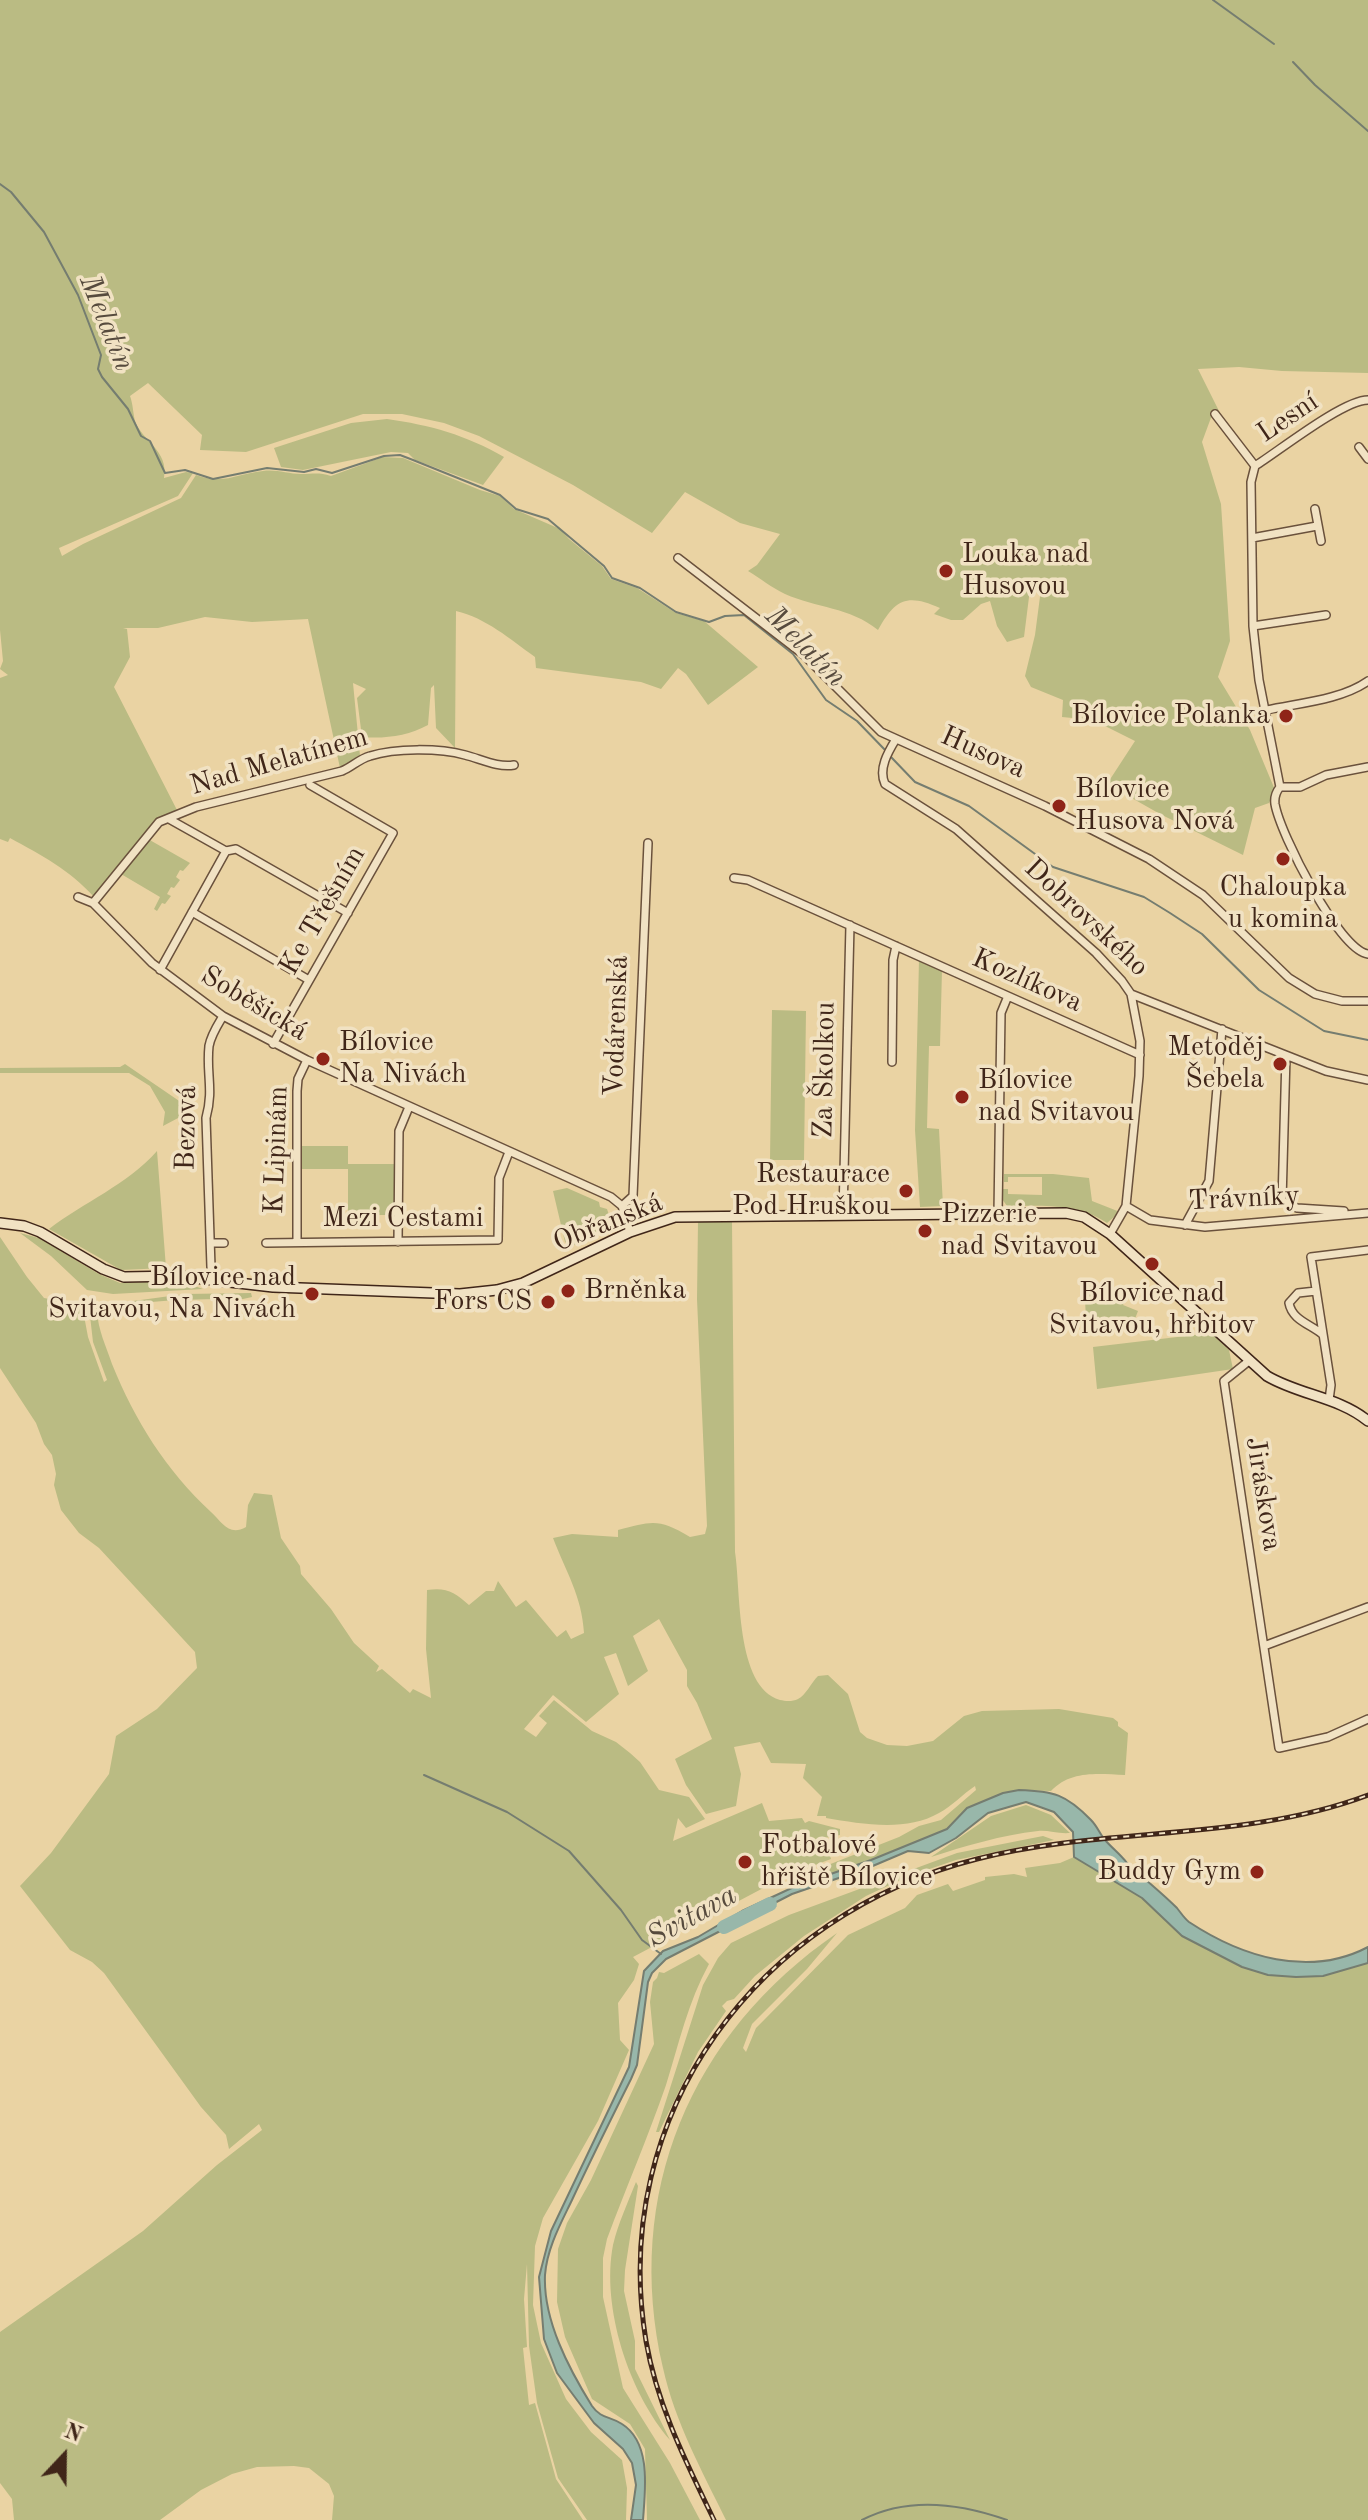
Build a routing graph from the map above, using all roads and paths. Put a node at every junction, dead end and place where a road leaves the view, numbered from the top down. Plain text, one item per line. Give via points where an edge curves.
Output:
1 (1368, 400) edge
2 (1215, 414) dead end
3 (1359, 447) dead end
4 (1368, 459) edge
5 (1255, 466) junction
6 (1315, 509) dead end
7 (1317, 526) junction
8 (1252, 538) junction
9 (1321, 541) dead end
10 (678, 558) dead end
11 (1326, 615) dead end
12 (1253, 626) junction
13 (1368, 681) edge
14 (1267, 710) junction
15 (896, 739) junction
16 (514, 765) dead end
17 (1368, 767) edge
18 (324, 781) dead end
19 (310, 785) dead end
20 (1280, 787) junction
21 (319, 790) junction
22 (169, 819) junction
23 (648, 843) dead end
24 (226, 851) junction
25 (734, 878) dead end
26 (78, 897) dead end
27 (93, 903) junction
28 (192, 912) junction
29 (348, 913) junction
30 (850, 925) junction
31 (896, 946) junction
32 (1368, 954) edge
33 (160, 970) junction
34 (309, 980) junction
35 (1131, 994) junction
36 (1008, 996) junction
37 (1368, 1001) edge
38 (223, 1016) junction
39 (1222, 1029) junction
40 (273, 1044) junction
41 (1140, 1055) junction
42 (1286, 1056) junction
43 (307, 1060) junction
44 (892, 1062) dead end
45 (1368, 1080) edge
46 (409, 1107) junction
47 (509, 1152) junction
48 (622, 1206) junction
49 (1126, 1206) junction
50 (998, 1213) junction
51 (1368, 1213) edge
52 (843, 1214) junction
53 (1354, 1214) junction
54 (0, 1223) edge
55 (1185, 1225) junction
56 (630, 1232) junction
57 (1110, 1234) junction
58 (297, 1242) junction
59 (398, 1242) junction
60 (211, 1243) junction
61 (224, 1243) dead end
62 (266, 1243) dead end
63 (1368, 1250) edge
64 (211, 1267) dead end
65 (1316, 1291) junction
66 (1322, 1334) junction
67 (1250, 1360) junction
68 (1329, 1400) junction
69 (1368, 1421) edge
70 (1368, 1607) edge
71 (1264, 1646) junction
72 (1368, 1719) edge

1 - 5 street, Lesní via 1358,400
2 - 5 street
3 - 4 street
5 - 8 street, Lesní
6 - 7 street
7 - 8 street
7 - 9 street
8 - 12 street, Lesní
10 - 15 street, Husova via 804,655 864,717
11 - 12 street
12 - 14 street, Lesní
13 - 14 street
14 - 20 street, Lesní
15 - 35 street, Dobrovského via 882,772 885,784 956,829 1096,953
15 - 37 street, Husova via 1149,859 1203,895 1289,978 1315,994
16 - 22 street, Nad Melatínem via 503,767 432,749 376,754 342,771 196,807
17 - 20 street via 1326,775 1300,787
18 - 21 street
19 - 21 street, Ke Třešním
20 - 32 street, Lesní via 1275,804 1292,854 1341,934 1359,953
21 - 29 street, Ke Třešním via 393,833
22 - 24 street
22 - 27 street, Nad Melatínem via 159,822
23 - 48 street, Vodárenská via 633,1196
24 - 28 street
24 - 29 street via 236,849
25 - 30 street, Kozlíkova
26 - 27 street, Soběšická
27 - 33 street, Soběšická
28 - 33 street
28 - 34 street
29 - 34 street, Ke Třešním
30 - 31 street, Kozlíkova
30 - 52 street, Za Školkou
31 - 36 street, Kozlíkova
31 - 44 street
33 - 38 street, Soběšická
34 - 40 street, Ke Třešním
35 - 39 street, Dobrovského
35 - 41 street
36 - 41 street, Kozlíkova
36 - 50 street via 1001,1013
38 - 40 street, Soběšická
38 - 60 street, Bezová via 209,1049
39 - 42 street, Dobrovského
39 - 55 street via 1209,1181
40 - 43 street, Soběšická
41 - 49 street
42 - 45 street, Dobrovského
42 - 53 street via 1282,1201 1297,1208
43 - 46 street, Soběšická
43 - 58 street, K Lipinám via 297,1091
46 - 47 street, Soběšická
46 - 59 street via 399,1131
47 - 48 street, Soběšická
47 - 59 street, Mezi Cestami via 499,1178 498,1240
48 - 56 street
49 - 55 street, Trávníky via 1150,1220
49 - 57 street
50 - 52 main road, Obřanská
50 - 57 main road, Obřanská via 1076,1214
51 - 53 street, Trávníky
52 - 56 main road, Obřanská via 686,1216
53 - 55 street, Trávníky via 1227,1227
54 - 56 main road, Obřanská via 35,1230 124,1277 443,1294 506,1289
57 - 67 main road, Obřanská
58 - 59 street, Mezi Cestami
58 - 62 street, Mezi Cestami
60 - 61 street
60 - 64 street, Bezová
63 - 65 street via 1311,1257
65 - 66 street
65 - 66 street via 1298,1293 1289,1303 1294,1315
66 - 68 street
67 - 68 main road, Obřanská via 1284,1386
67 - 71 street, Jiráskova via 1224,1381
68 - 69 main road, Obřanská
70 - 71 street
71 - 72 street, Jiráskova via 1279,1748 1328,1737

